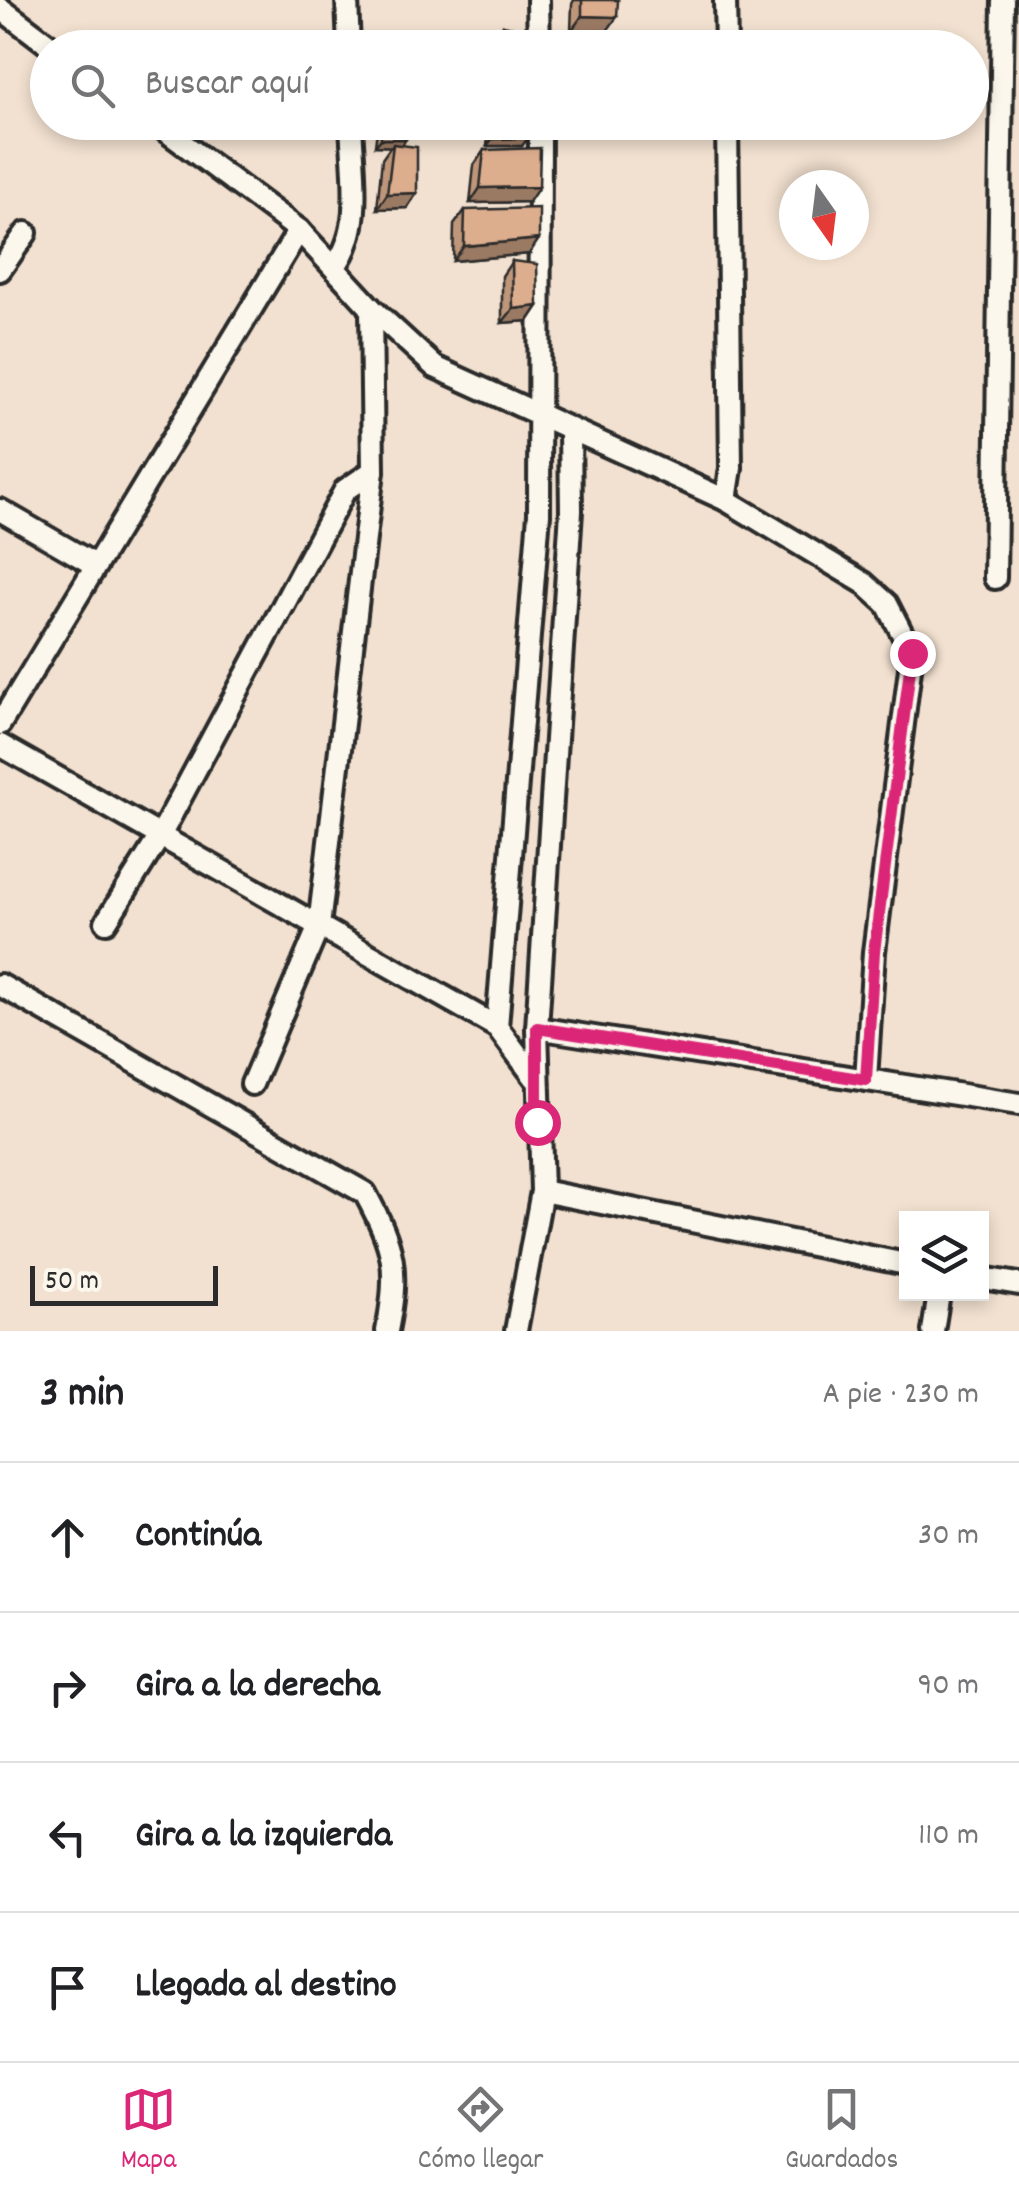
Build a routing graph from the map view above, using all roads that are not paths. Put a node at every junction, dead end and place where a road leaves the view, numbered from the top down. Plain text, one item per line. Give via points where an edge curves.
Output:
1 (348, 0) edge
2 (538, 0) edge
3 (725, 0) edge
4 (1002, 0) edge
5 (0, 8) edge
6 (349, 30) edge
7 (539, 30) edge
8 (726, 30) edge
9 (30, 31) edge
10 (178, 140) edge
11 (351, 140) edge
12 (540, 140) edge
13 (727, 140) edge
14 (299, 230) junction
15 (26, 233) dead end
16 (335, 266) junction
17 (0, 270) edge
18 (371, 308) junction
19 (536, 415) junction
20 (570, 431) junction
21 (373, 470) junction
22 (726, 500) junction
23 (0, 510) edge
24 (95, 566) junction
25 (995, 578) dead end
26 (0, 724) edge
27 (0, 745) edge
28 (160, 836) junction
29 (106, 922) dead end
30 (319, 926) junction
31 (0, 985) edge
32 (498, 1027) junction
33 (537, 1028) junction
34 (535, 1078) junction
35 (866, 1080) junction
36 (252, 1084) dead end
37 (1019, 1104) edge
38 (542, 1190) junction
39 (899, 1263) edge
40 (989, 1279) edge
41 (1019, 1284) edge
42 (938, 1301) edge
43 (387, 1331) edge
44 (516, 1331) edge
45 (933, 1331) edge

1 - 6 street
2 - 7 street
3 - 8 street
4 - 25 street
5 - 9 street
10 - 14 street
11 - 16 street via 353,223 349,246
12 - 19 street
13 - 22 street via 732,468
14 - 16 street
14 - 24 street
15 - 17 street
16 - 18 street
18 - 19 street via 435,368
18 - 21 street
19 - 20 street
19 - 32 street via 539,514
20 - 22 street
20 - 33 street via 571,511
21 - 28 street via 345,490
21 - 30 street
22 - 35 street via 864,583 887,604 912,653 874,952
23 - 24 street
24 - 26 street
27 - 28 street
28 - 29 street
28 - 30 street
30 - 32 street
30 - 36 street
31 - 43 street via 365,1194 384,1229 397,1280
32 - 34 street
33 - 34 street
33 - 35 street
34 - 38 street
35 - 37 street
38 - 39 street
38 - 44 street
40 - 41 street
42 - 45 street

